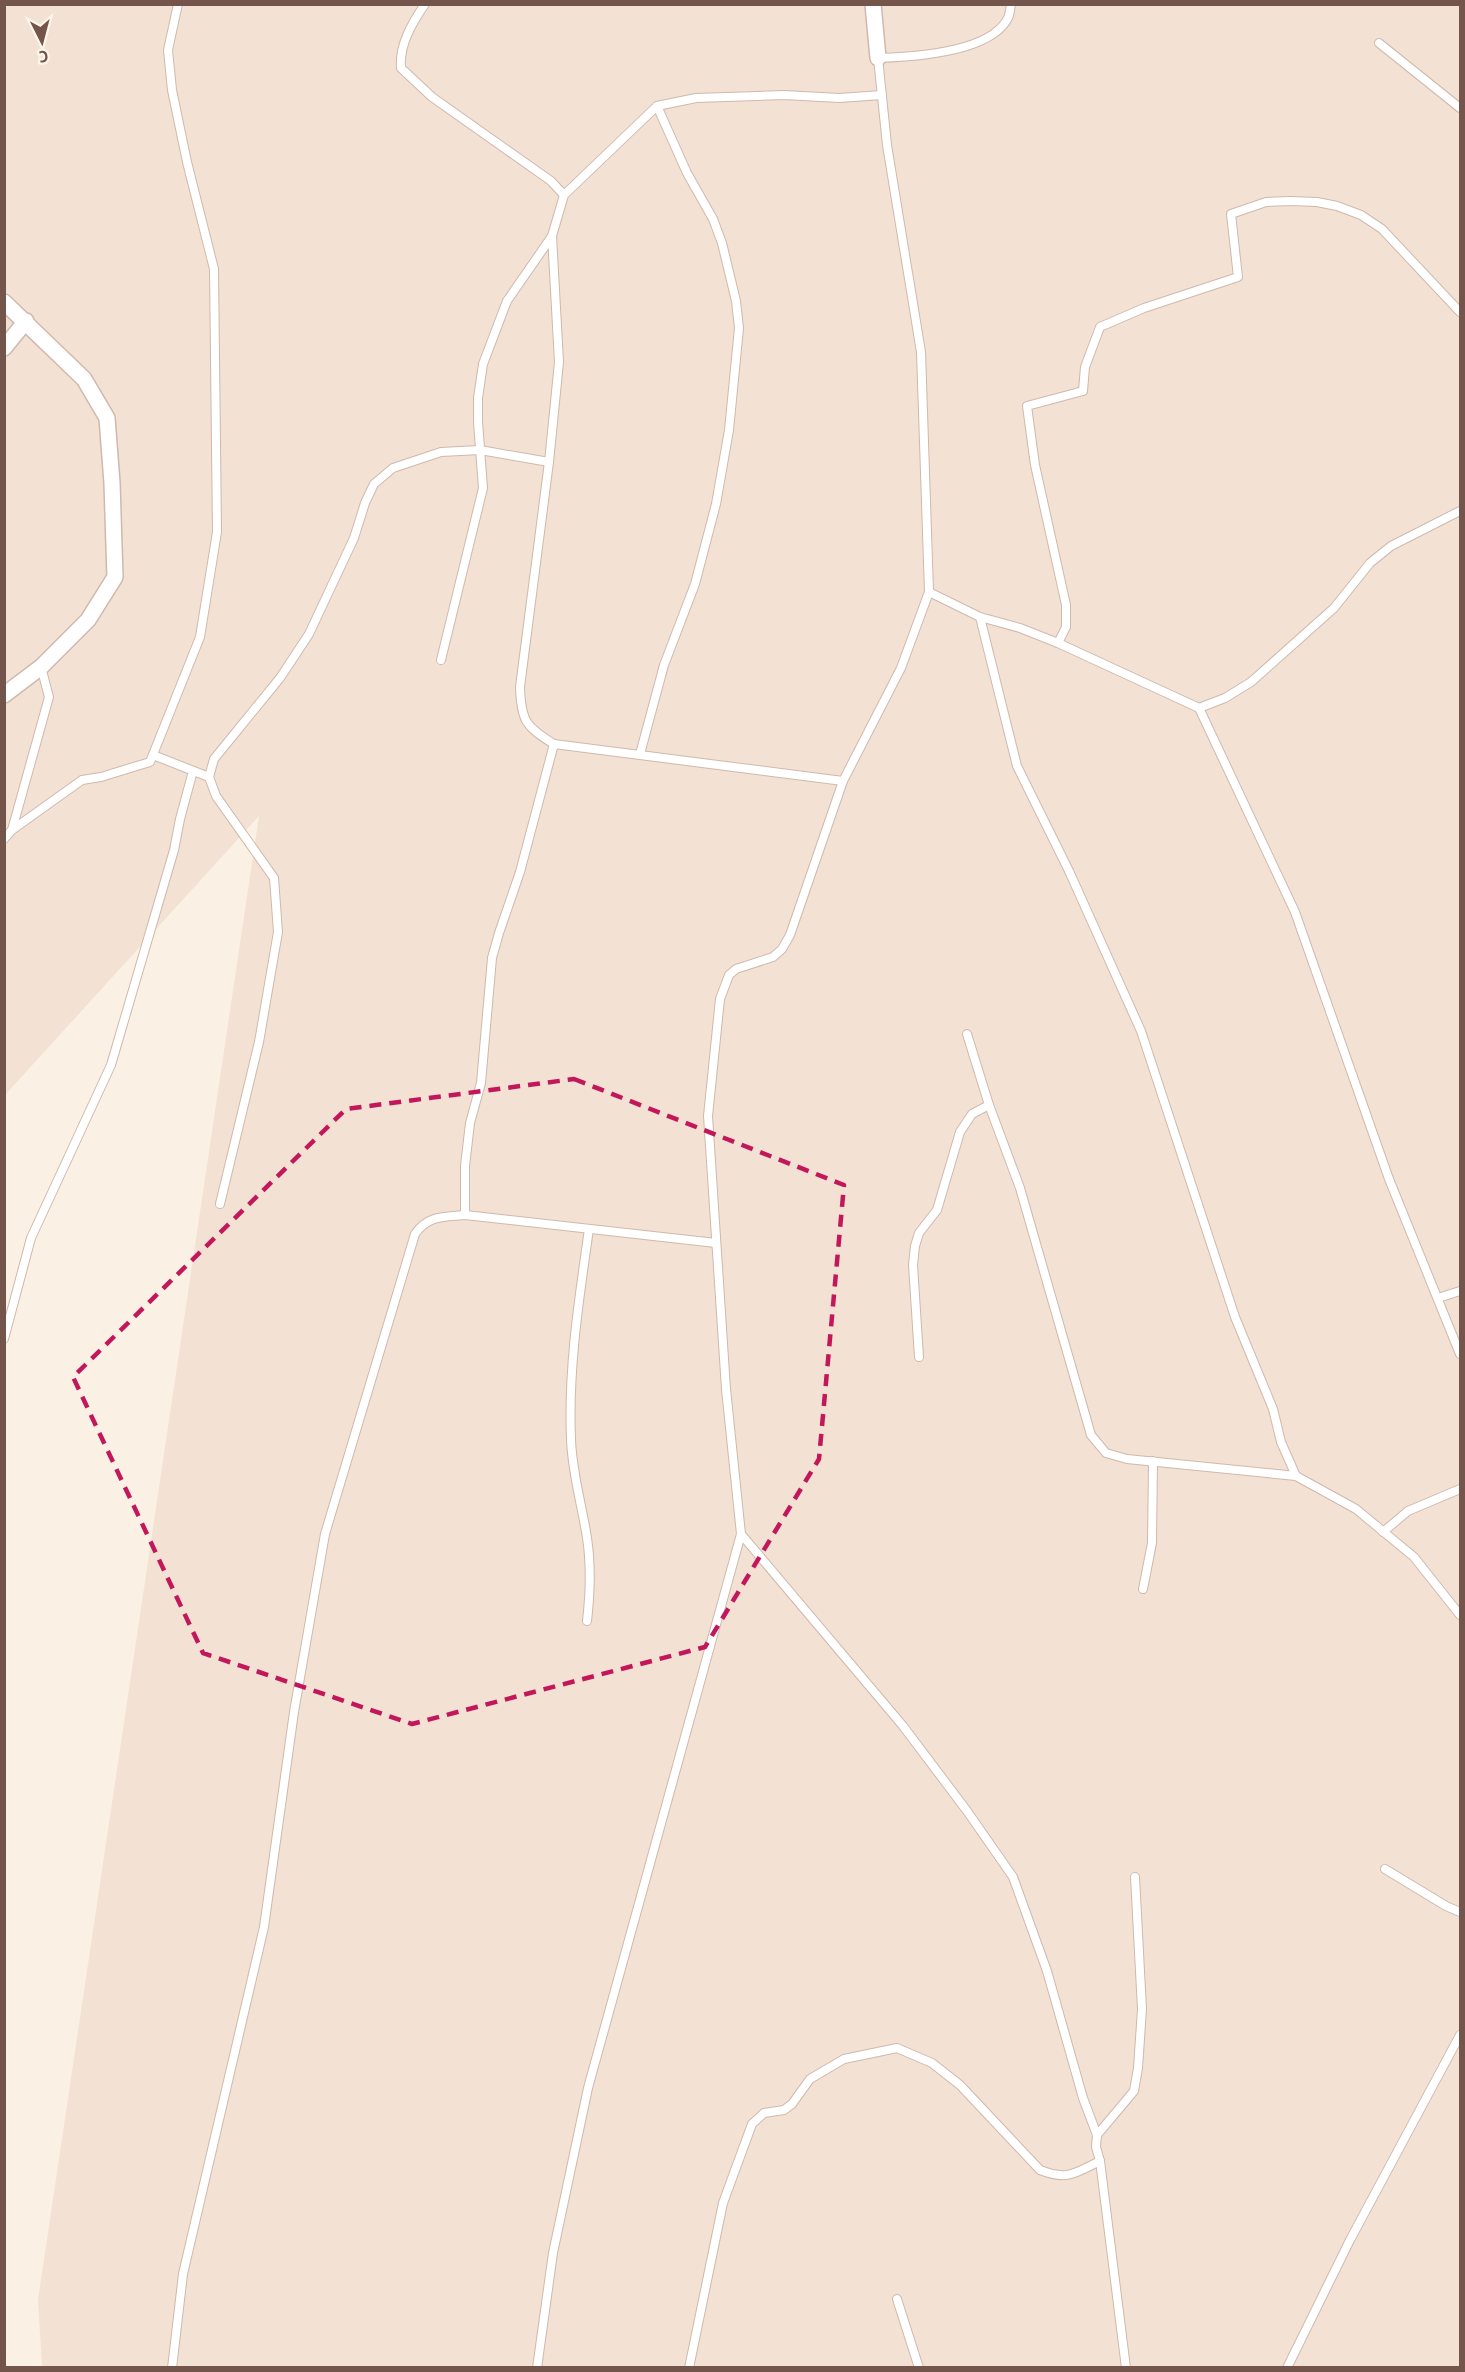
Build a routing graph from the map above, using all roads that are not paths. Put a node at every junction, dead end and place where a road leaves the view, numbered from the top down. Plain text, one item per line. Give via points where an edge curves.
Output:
1 (178, 4) edge
2 (425, 4) edge
3 (873, 4) edge
4 (1011, 4) edge
5 (1378, 43) dead end
6 (878, 58) junction
7 (882, 95) junction
8 (657, 106) junction
9 (1461, 108) edge
10 (564, 195) junction
11 (552, 236) junction
12 (4, 302) edge
13 (1461, 312) edge
14 (26, 321) junction
15 (4, 348) edge
16 (480, 450) junction
17 (549, 462) junction
18 (1461, 511) edge
19 (929, 592) junction
20 (980, 617) junction
21 (1058, 643) junction
22 (441, 660) dead end
23 (41, 667) junction
24 (4, 695) edge
25 (1199, 708) junction
26 (554, 744) junction
27 (640, 754) junction
28 (153, 755) junction
29 (193, 771) junction
30 (209, 777) junction
31 (843, 781) junction
32 (12, 830) junction
33 (4, 838) edge
34 (967, 1034) dead end
35 (989, 1105) junction
36 (220, 1203) dead end
37 (465, 1215) junction
38 (589, 1229) junction
39 (716, 1243) junction
40 (1461, 1291) edge
41 (1438, 1298) junction
42 (4, 1339) edge
43 (1461, 1354) edge
44 (919, 1357) dead end
45 (1153, 1461) junction
46 (1296, 1476) junction
47 (1461, 1489) edge
48 (1383, 1532) junction
49 (741, 1534) junction
50 (1143, 1588) dead end
51 (1461, 1616) edge
52 (587, 1621) dead end
53 (1385, 1869) dead end
54 (1135, 1877) dead end
55 (1461, 1912) edge
56 (1461, 2035) edge
57 (1097, 2135) junction
58 (1100, 2162) junction
59 (897, 2299) dead end
60 (172, 2367) edge
61 (537, 2367) edge
62 (689, 2367) edge
63 (918, 2367) edge
64 (1125, 2367) edge
65 (1287, 2367) edge

1 - 28 lane via 168,50 172,90 214,269 217,532 200,637
2 - 10 lane via 406,38 400,55 401,68 432,96 551,181
3 - 6 street
4 - 6 lane via 1008,19 993,34 970,45 911,57
5 - 9 lane
6 - 7 lane
7 - 8 lane via 696,98
7 - 19 lane via 921,352
8 - 10 lane
8 - 27 lane via 722,243 739,328 729,430 716,504
10 - 11 lane
11 - 16 lane via 507,301 483,364 478,398
11 - 17 lane via 559,362
12 - 14 street
13 - 21 lane via 1382,230 1361,214 1317,202 1291,201 1266,202 1231,214 1238,277 1100,327 1084,367 1083,391 1027,406 1035,465 1066,605 1065,627
14 - 15 street
14 - 23 street via 84,379 106,418 112,483 115,577 88,620
16 - 17 lane
16 - 22 lane via 483,488
16 - 30 lane via 441,452 415,460 393,468 374,484 354,538 309,634 280,678 214,759
17 - 26 lane via 520,707 534,732
18 - 25 lane via 1391,546 1370,562 1334,608 1251,682
19 - 20 lane
19 - 31 lane via 901,668
20 - 21 lane
20 - 46 lane via 1017,766 1141,1031 1235,1317
21 - 25 lane
23 - 24 street
23 - 32 lane via 49,697
25 - 41 lane via 1294,912 1389,1179
26 - 27 lane
26 - 37 lane via 492,958 481,1083 470,1123 465,1166
27 - 31 lane
28 - 29 lane
28 - 32 lane via 150,762 82,780
29 - 30 lane
29 - 42 lane via 111,1065 32,1238
30 - 36 lane via 216,796 274,878 278,932 259,1042
31 - 39 lane via 782,950 773,957 736,969 729,975 720,999 708,1116
32 - 33 lane
34 - 35 lane
35 - 44 lane via 972,1114 960,1132 937,1210 917,1239 914,1265
35 - 45 lane via 1020,1188 1091,1435 1106,1453
37 - 38 lane
37 - 60 lane via 432,1218 422,1223 415,1234 325,1534 294,1712 264,1927 183,2274
38 - 39 lane
38 - 52 lane via 575,1326 570,1439 588,1540
39 - 49 lane
40 - 41 lane
41 - 43 lane
45 - 46 lane
45 - 50 lane via 1152,1544
46 - 48 lane via 1356,1509
47 - 48 lane via 1408,1511
48 - 51 lane via 1414,1557
49 - 57 lane via 903,1726 1013,1877 1047,1971
49 - 61 lane via 588,2088 553,2253
53 - 55 lane
54 - 57 lane via 1142,2009 1138,2068 1134,2091
56 - 65 lane via 1350,2240
57 - 58 lane
58 - 62 lane via 1072,2175 1057,2176 1040,2170 960,2085 932,2063 897,2048 844,2059 810,2079 784,2110 764,2113 752,2124 723,2203
58 - 64 lane
59 - 63 lane

